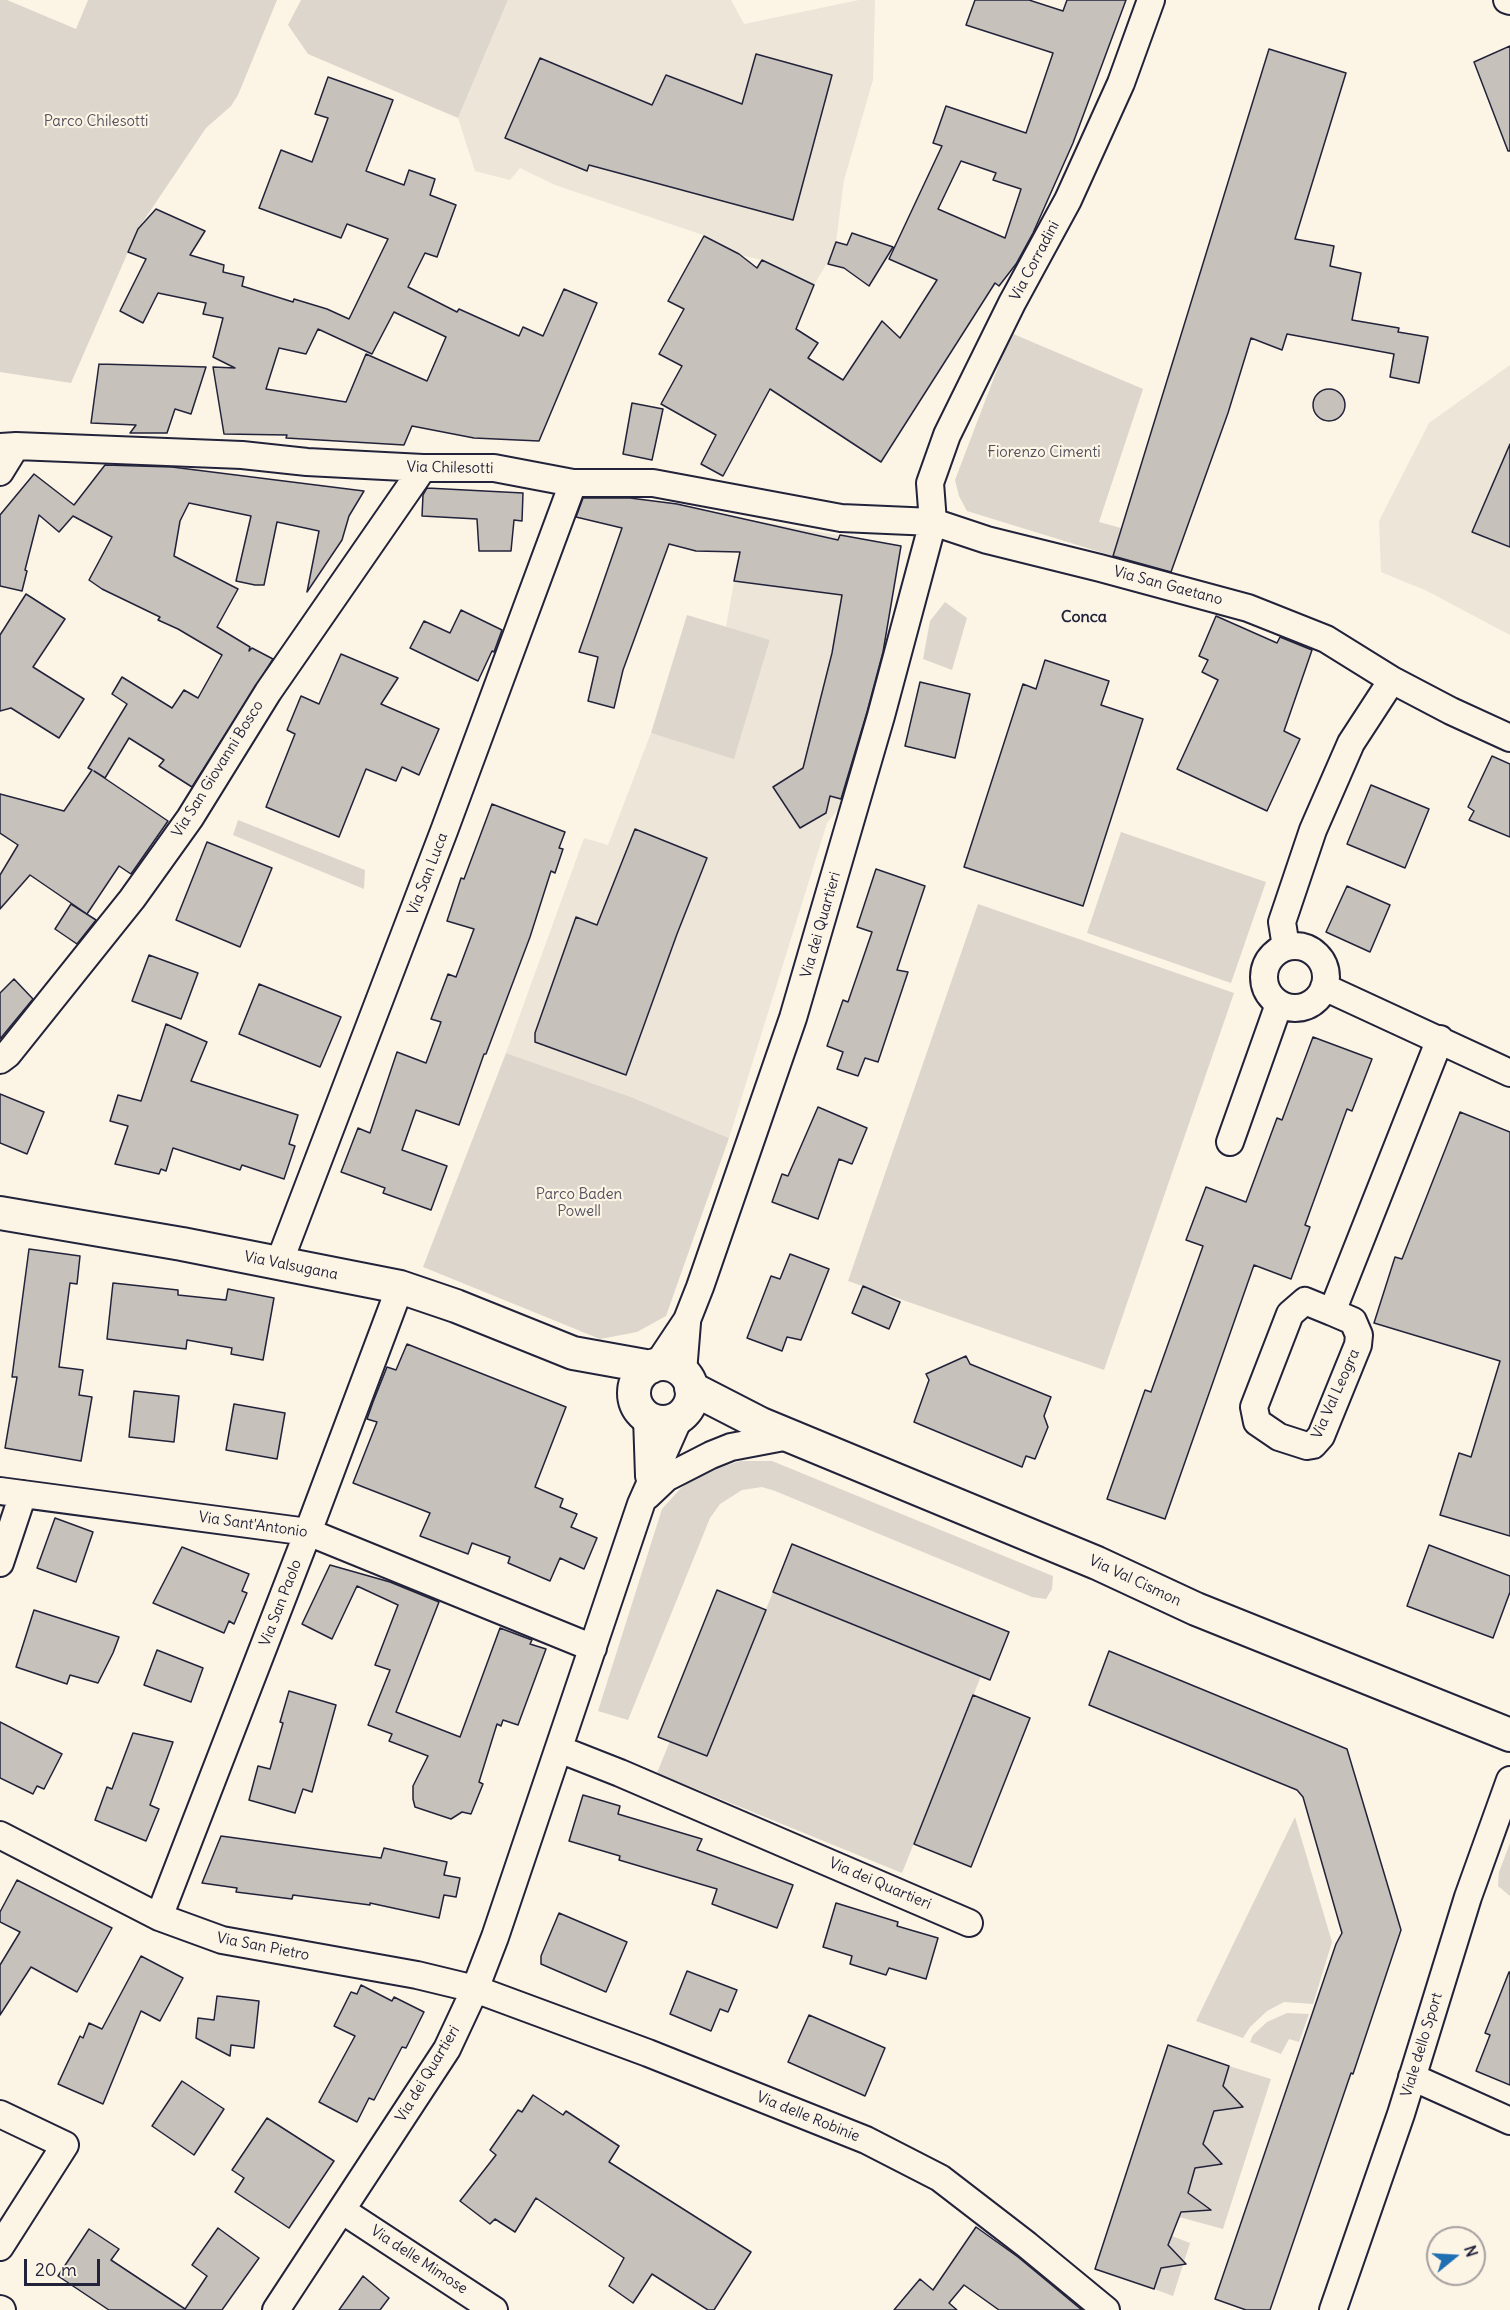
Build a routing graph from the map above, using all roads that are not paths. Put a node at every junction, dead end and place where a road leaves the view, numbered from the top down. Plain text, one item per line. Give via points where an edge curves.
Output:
1 (1151, 0) edge
2 (8, 447) edge
3 (423, 468) junction
4 (0, 472) edge
5 (573, 483) junction
6 (933, 522) junction
7 (1392, 680) junction
8 (1510, 738) edge
9 (1286, 947) junction
10 (1324, 987) junction
11 (1279, 1004) junction
12 (1440, 1039) junction
13 (0, 1060) edge
14 (1510, 1073) edge
15 (1230, 1142) dead end
16 (0, 1213) edge
17 (279, 1263) junction
18 (400, 1287) junction
19 (1332, 1312) junction
20 (573, 1353) junction
21 (674, 1387) junction
22 (642, 1410) junction
23 (775, 1430) junction
24 (11, 1492) edge
25 (645, 1493) junction
26 (308, 1532) junction
27 (0, 1563) edge
28 (592, 1648) junction
29 (1510, 1736) edge
30 (559, 1749) junction
31 (1510, 1780) edge
32 (0, 1835) edge
33 (159, 1917) junction
34 (969, 1923) dead end
35 (474, 1989) junction
36 (1412, 2077) junction
37 (0, 2114) edge
38 (1510, 2121) edge
39 (343, 2211) junction
40 (0, 2247) edge
41 (276, 2310) edge
42 (494, 2310) edge
43 (1106, 2310) edge
44 (1333, 2310) edge

1 - 6 street, Via Corradini via 1121,83 1068,200 947,435 930,483
2 - 3 street, Via Chilesotti via 242,455
2 - 4 street
3 - 5 street, Via Chilesotti via 494,468
3 - 13 street, Via San Giovanni Bosco via 268,692 190,818
5 - 6 street, Via Chilesotti via 653,483 841,518
5 - 17 street, Via San Luca
6 - 7 street, Via San Gaetano via 987,540 1248,608 1326,639
6 - 21 street, Via dei Quartieri via 793,1018 687,1320
7 - 8 street, Via San Gaetano
7 - 9 street via 1350,743 1313,830 1282,922
9 - 10 street via 1305,947 1314,952 1325,968
9 - 11 street via 1270,958 1264,975 1268,992
10 - 11 street via 1305,1006
10 - 12 street
11 - 15 street
12 - 14 street
12 - 19 street
16 - 17 main road, Via Valsugana
17 - 18 main road, Via Valsugana
18 - 20 main road, Via Valsugana
18 - 26 street, Via San Paolo
19 - 19 street, Via Val Leogra via 1305,1301 1290,1314 1254,1407 1257,1422 1279,1437 1307,1446 1321,1436 1358,1345 1359,1335 1353,1321
20 - 21 main road, Via Valsugana
20 - 22 main road, Via Valsugana
21 - 22 main road via 664,1422
21 - 22 main road via 638,1378 634,1395
21 - 23 main road, Via Val Cismon
21 - 25 street, Via dei Quartieri
22 - 25 street, Via dei Quartieri
23 - 25 street via 711,1455
23 - 29 main road, Via Val Cismon via 1096,1563 1196,1609
24 - 26 street, Via Sant'Antonio
24 - 27 street
25 - 28 street, Via dei Quartieri
26 - 28 street, Via Sant'Antonio
26 - 33 street, Via San Paolo
28 - 30 street, Via dei Quartieri
30 - 34 street, Via dei Quartieri
30 - 35 street, Via dei Quartieri
31 - 36 street, Viale dello Sport via 1468,1897
32 - 33 street, Via San Pietro
33 - 35 street, Via San Pietro via 222,1940
35 - 39 street, Via dei Quartieri via 447,2049
35 - 43 street, Via delle Robinie via 866,2140 940,2178
36 - 38 street
36 - 44 street, Viale dello Sport
37 - 40 street via 65,2145
39 - 41 street, Via dei Quartieri
39 - 42 street, Via delle Mimose

